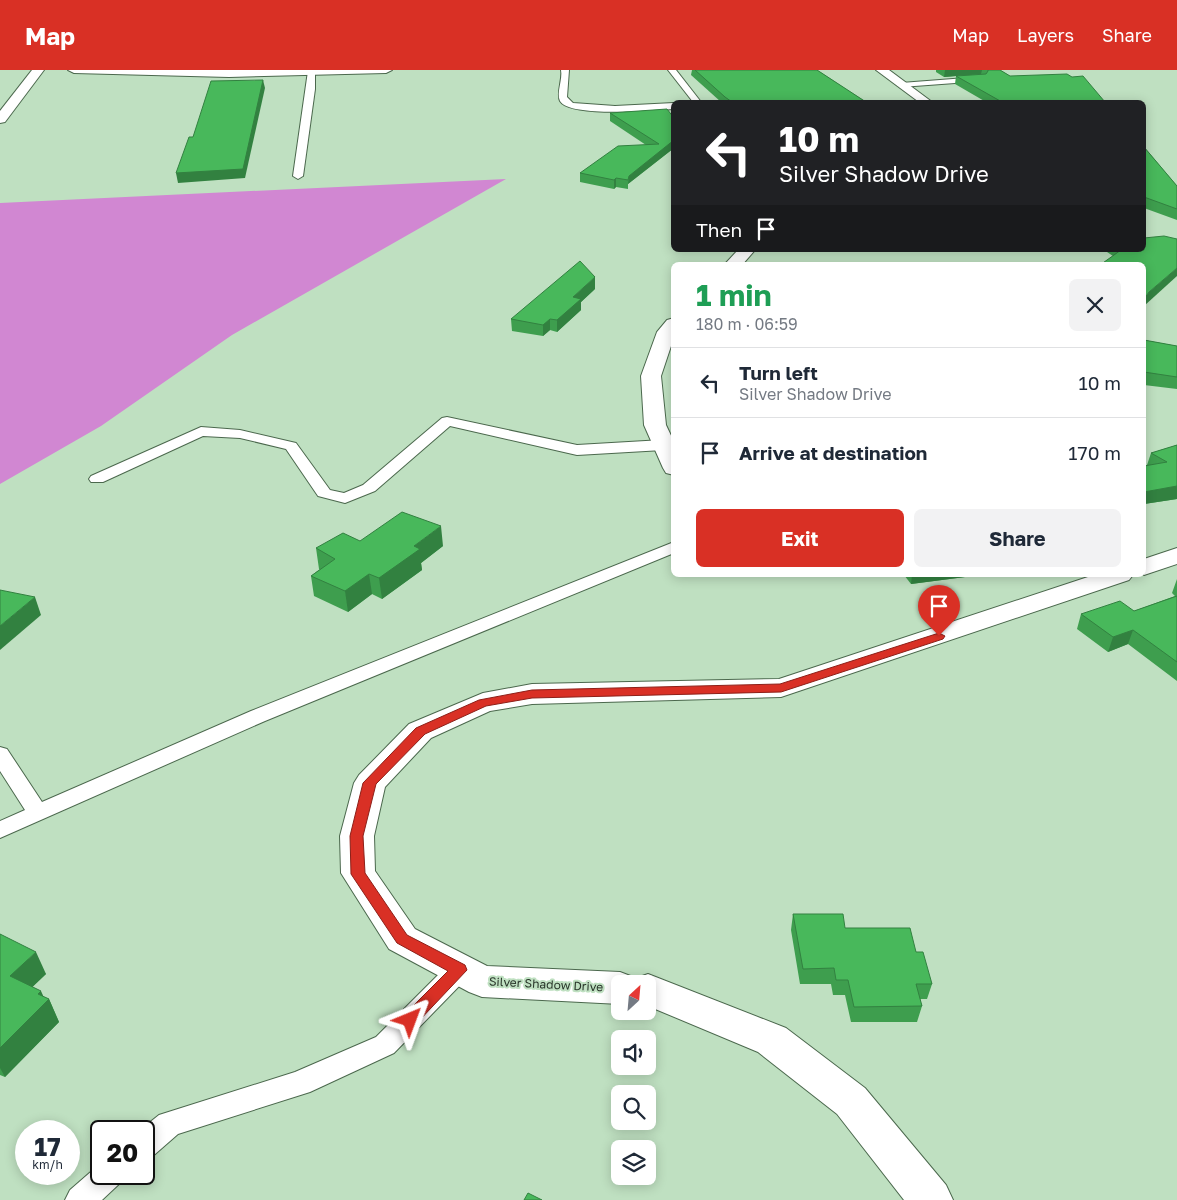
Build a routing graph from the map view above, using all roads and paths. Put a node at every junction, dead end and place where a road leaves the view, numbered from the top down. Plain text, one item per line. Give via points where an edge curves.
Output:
1 (38, 70) edge
2 (74, 70) edge
3 (386, 70) edge
4 (565, 70) edge
5 (672, 70) edge
6 (882, 70) edge
7 (311, 73) junction
8 (981, 78) edge
9 (901, 85) junction
10 (695, 100) edge
11 (923, 100) edge
12 (671, 106) edge
13 (0, 119) edge
14 (298, 176) dead end
15 (746, 252) edge
16 (735, 262) edge
17 (671, 327) edge
18 (663, 445) junction
19 (671, 462) edge
20 (97, 479) dead end
21 (671, 548) edge
22 (1177, 556) edge
23 (1146, 566) edge
24 (1114, 577) edge
25 (0, 754) edge
26 (38, 813) junction
27 (0, 830) edge
28 (460, 970) junction
29 (611, 988) edge
30 (656, 993) edge
31 (155, 1136) edge
32 (97, 1185) edge
33 (80, 1200) edge
34 (931, 1200) edge

1 - 13 street
2 - 7 street
3 - 7 street
4 - 12 lane via 563,100 574,107
5 - 10 lane
6 - 9 street
7 - 14 lane
8 - 9 lane
9 - 11 street
15 - 16 street
17 - 18 street via 666,332 651,376 655,425
18 - 19 street
18 - 20 lane via 577,450 447,421 369,488 345,498 324,493 292,446 240,434 201,431
21 - 26 lane via 258,716
22 - 23 street
24 - 28 street, Silver Shadow Drive via 781,688 532,694 483,702 420,731 370,783 356,836 358,874 402,939
25 - 26 lane
26 - 27 lane
28 - 29 street, Silver Shadow Drive via 482,981
28 - 31 lane via 385,1045 300,1083 169,1124
30 - 34 street via 772,1040 851,1101
32 - 33 lane

